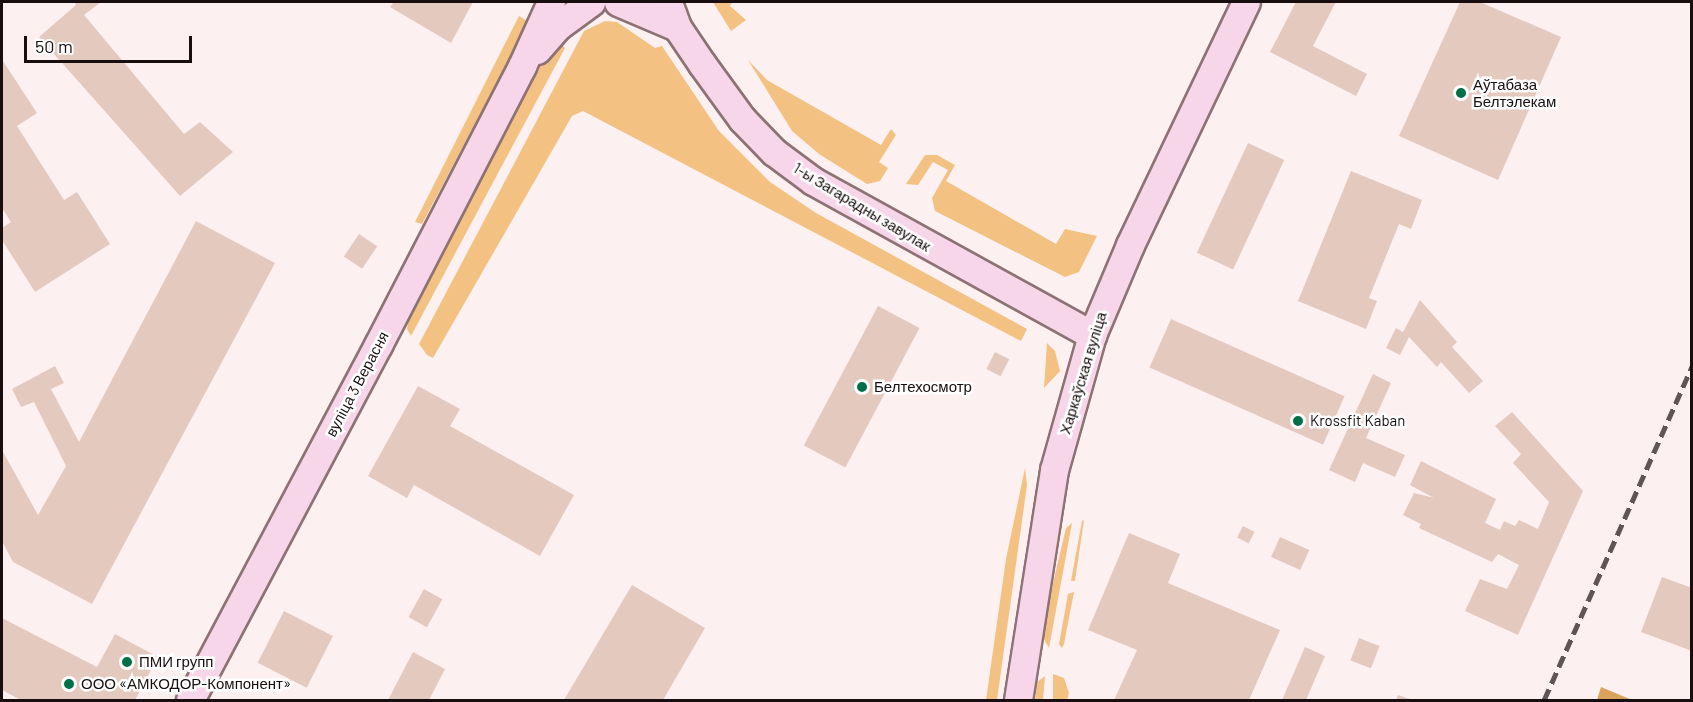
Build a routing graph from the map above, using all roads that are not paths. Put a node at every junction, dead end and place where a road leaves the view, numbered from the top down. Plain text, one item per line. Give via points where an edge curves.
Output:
1 (551, 2) edge
2 (591, 2) edge
3 (618, 2) edge
4 (668, 2) edge
5 (1246, 2) edge
6 (677, 27) junction
7 (522, 66) junction
8 (1092, 335) junction
9 (190, 700) edge
10 (1018, 700) edge

1 - 7 main road, вуліца 3 Верасня
2 - 7 main road, вуліца 3 Верасня via 558,26
3 - 6 main road
4 - 6 main road, 1-ы Загарадны завулак
5 - 8 main road, Харкаўская вуліца via 1130,245
6 - 8 main road, 1-ы Загарадны завулак via 742,119 774,152 813,181
7 - 9 main road, вуліца 3 Верасня
8 - 10 main road, Харкаўская вуліца via 1054,470

